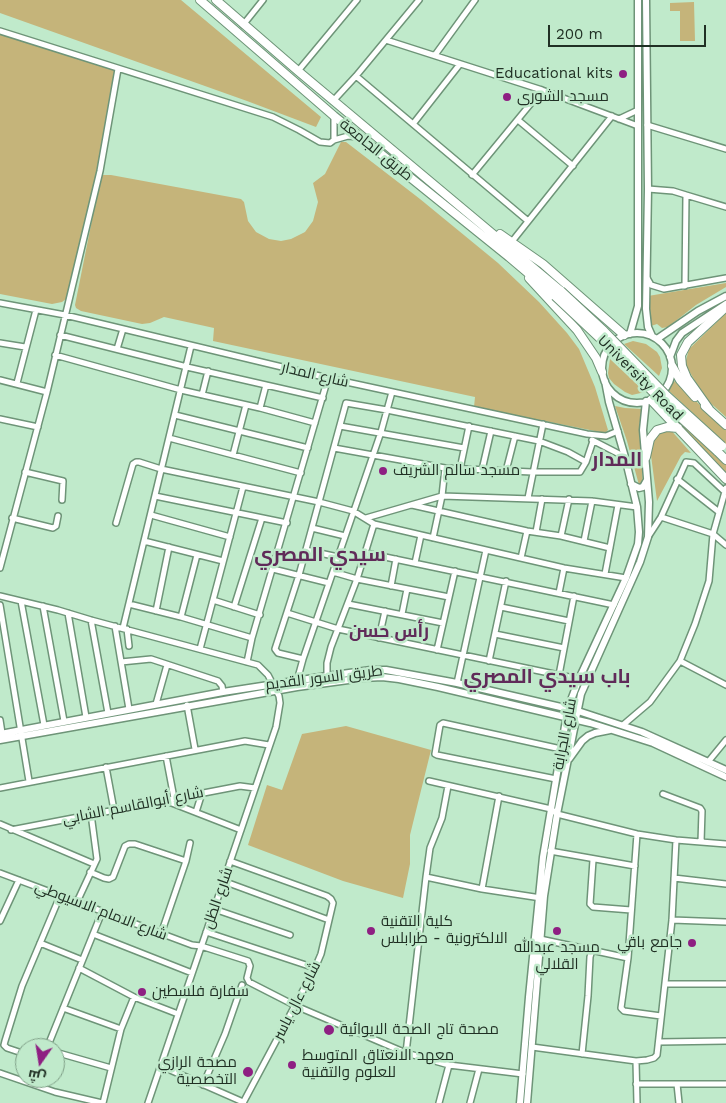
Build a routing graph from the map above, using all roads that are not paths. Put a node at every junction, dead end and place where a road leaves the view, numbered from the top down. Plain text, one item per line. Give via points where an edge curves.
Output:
1 (200, 0) edge
2 (216, 0) edge
3 (263, 0) edge
4 (357, 0) edge
5 (419, 0) edge
6 (475, 0) edge
7 (638, 0) edge
8 (646, 0) edge
9 (243, 24) junction
10 (0, 31) edge
11 (386, 40) junction
12 (435, 56) junction
13 (460, 64) junction
14 (118, 69) junction
15 (298, 72) junction
16 (356, 76) junction
17 (542, 90) junction
18 (333, 101) junction
19 (638, 110) junction
20 (334, 116) junction
21 (612, 116) junction
22 (619, 119) junction
23 (518, 120) junction
24 (413, 124) junction
25 (647, 125) junction
26 (638, 126) junction
27 (359, 138) junction
28 (334, 140) junction
29 (726, 149) edge
30 (573, 166) junction
31 (472, 175) junction
32 (648, 189) junction
33 (686, 195) junction
34 (726, 207) edge
35 (528, 221) junction
36 (510, 244) junction
37 (509, 256) junction
38 (646, 276) junction
39 (726, 278) edge
40 (685, 286) junction
41 (558, 293) junction
42 (726, 296) edge
43 (0, 303) edge
44 (726, 306) edge
45 (36, 310) junction
46 (65, 315) junction
47 (123, 329) junction
48 (627, 334) junction
49 (60, 335) junction
50 (654, 338) junction
51 (0, 343) edge
52 (191, 346) junction
53 (25, 347) junction
54 (117, 349) junction
55 (56, 356) junction
56 (670, 357) junction
57 (187, 366) junction
58 (672, 366) junction
59 (208, 371) junction
60 (602, 372) junction
61 (328, 378) junction
62 (0, 380) edge
63 (605, 382) junction
64 (17, 384) junction
65 (266, 385) junction
66 (181, 390) junction
67 (47, 392) junction
68 (392, 392) junction
69 (202, 395) junction
70 (323, 398) junction
71 (649, 400) junction
72 (246, 405) junction
73 (260, 408) junction
74 (387, 410) junction
75 (709, 410) junction
76 (175, 415) junction
77 (0, 420) edge
78 (316, 423) junction
79 (543, 424) junction
80 (726, 425) edge
81 (340, 426) junction
82 (468, 426) junction
83 (38, 427) junction
84 (678, 428) junction
85 (239, 431) junction
86 (491, 431) junction
87 (618, 431) junction
88 (380, 432) junction
89 (587, 434) junction
90 (515, 436) junction
91 (169, 438) junction
92 (539, 441) junction
93 (593, 441) junction
94 (308, 448) junction
95 (334, 448) junction
96 (464, 448) junction
97 (722, 449) edge
98 (233, 455) junction
99 (372, 455) junction
100 (626, 457) junction
101 (646, 457) junction
102 (726, 460) edge
103 (586, 462) junction
104 (445, 468) junction
105 (161, 469) junction
106 (460, 469) junction
107 (482, 470) junction
108 (506, 471) junction
109 (25, 472) junction
110 (532, 472) junction
111 (301, 473) junction
112 (677, 479) junction
113 (726, 479) edge
114 (647, 480) junction
115 (631, 484) junction
116 (243, 487) junction
117 (725, 490) edge
118 (155, 496) junction
119 (294, 496) junction
120 (442, 496) junction
121 (528, 498) junction
122 (542, 499) junction
123 (569, 499) junction
124 (62, 500) dead end
125 (592, 500) junction
126 (319, 502) junction
127 (410, 505) junction
128 (618, 505) junction
129 (637, 507) junction
130 (353, 511) junction
131 (439, 511) junction
132 (719, 512) junction
133 (236, 513) junction
134 (151, 515) junction
135 (58, 516) dead end
136 (661, 517) junction
137 (12, 518) junction
138 (262, 518) junction
139 (366, 518) junction
140 (287, 523) junction
141 (116, 524) dead end
142 (374, 524) junction
143 (312, 528) junction
144 (528, 531) junction
145 (536, 532) junction
146 (713, 534) junction
147 (421, 535) junction
148 (345, 536) junction
149 (561, 536) junction
150 (230, 537) junction
151 (648, 537) junction
152 (433, 538) junction
153 (144, 541) junction
154 (584, 541) junction
155 (726, 545) edge
156 (169, 548) junction
157 (610, 548) junction
158 (3, 549) edge
159 (306, 550) junction
160 (486, 550) junction
161 (366, 553) junction
162 (197, 555) junction
163 (338, 558) junction
164 (521, 558) junction
165 (396, 559) junction
166 (223, 561) junction
167 (415, 563) junction
168 (0, 568) edge
169 (564, 568) junction
170 (273, 569) junction
171 (455, 571) junction
172 (333, 572) junction
173 (605, 574) junction
174 (299, 575) junction
175 (480, 576) junction
176 (626, 578) junction
177 (357, 580) junction
178 (506, 581) junction
179 (329, 583) junction
180 (391, 586) junction
181 (407, 589) junction
182 (559, 593) junction
183 (0, 596) edge
184 (574, 596) junction
185 (449, 597) junction
186 (212, 600) junction
187 (21, 601) junction
188 (129, 604) junction
189 (348, 604) junction
190 (614, 605) junction
191 (0, 606) edge
192 (43, 606) junction
193 (234, 607) junction
194 (501, 607) junction
195 (156, 611) junction
196 (385, 611) junction
197 (68, 613) junction
198 (286, 613) junction
199 (402, 614) junction
200 (260, 615) junction
201 (181, 617) junction
202 (91, 620) junction
203 (569, 621) junction
204 (315, 622) junction
205 (443, 624) junction
206 (206, 625) junction
207 (115, 626) junction
208 (125, 628) junction
209 (338, 629) junction
210 (495, 634) junction
211 (252, 638) junction
212 (379, 638) junction
213 (129, 646) dead end
214 (564, 648) junction
215 (200, 649) junction
216 (437, 650) junction
217 (464, 655) junction
218 (302, 659) junction
219 (490, 661) junction
220 (680, 661) junction
221 (121, 662) junction
222 (247, 662) junction
223 (167, 664) junction
224 (559, 675) junction
225 (327, 676) junction
226 (579, 679) junction
227 (297, 680) junction
228 (457, 683) junction
229 (726, 685) edge
230 (275, 688) junction
231 (223, 692) junction
232 (156, 704) junction
233 (187, 705) junction
234 (568, 708) junction
235 (130, 709) junction
236 (578, 710) junction
237 (108, 713) junction
238 (86, 716) junction
239 (566, 717) junction
240 (576, 719) junction
241 (0, 720) edge
242 (64, 721) junction
243 (44, 725) junction
244 (624, 725) junction
245 (614, 730) junction
246 (22, 732) junction
247 (1, 735) edge
248 (726, 740) edge
249 (269, 746) junction
250 (195, 749) junction
251 (561, 749) junction
252 (166, 756) junction
253 (567, 762) junction
254 (708, 762) junction
255 (106, 767) junction
256 (726, 770) edge
257 (726, 777) edge
258 (556, 779) junction
259 (29, 781) junction
260 (428, 782) dead end
261 (448, 786) junction
262 (0, 788) edge
263 (255, 788) junction
264 (202, 793) junction
265 (663, 794) dead end
266 (499, 796) junction
267 (174, 798) junction
268 (163, 800) junction
269 (551, 809) junction
270 (114, 810) junction
271 (196, 812) junction
272 (91, 814) junction
273 (557, 814) junction
274 (0, 824) edge
275 (11, 830) junction
276 (241, 830) junction
277 (637, 834) junction
278 (676, 840) junction
279 (700, 842) junction
280 (190, 843) dead end
281 (726, 844) edge
282 (550, 851) junction
283 (593, 860) junction
284 (186, 861) junction
285 (230, 861) junction
286 (94, 864) junction
287 (635, 866) junction
288 (90, 872) junction
289 (0, 873) edge
290 (426, 877) junction
291 (674, 878) junction
292 (19, 880) junction
293 (223, 881) junction
294 (726, 884) edge
295 (482, 889) junction
296 (60, 896) junction
297 (541, 898) junction
298 (77, 902) junction
299 (214, 909) junction
300 (630, 910) junction
301 (102, 912) junction
302 (329, 920) junction
303 (672, 920) junction
304 (0, 921) edge
305 (726, 922) edge
306 (206, 932) junction
307 (93, 934) junction
308 (161, 934) junction
309 (290, 935) dead end
310 (540, 939) junction
311 (40, 943) junction
312 (202, 946) junction
313 (592, 950) junction
314 (628, 958) junction
315 (82, 960) junction
316 (79, 968) junction
317 (315, 968) junction
318 (192, 973) junction
319 (665, 984) junction
320 (726, 984) edge
321 (242, 986) dead end
322 (134, 997) junction
323 (296, 1006) junction
324 (63, 1008) junction
325 (178, 1014) junction
326 (661, 1016) junction
327 (121, 1029) junction
328 (51, 1038) edge
329 (726, 1041) edge
330 (659, 1042) junction
331 (532, 1047) junction
332 (15, 1051) edge
333 (406, 1053) junction
334 (582, 1054) junction
335 (65, 1055) edge
336 (636, 1061) junction
337 (449, 1065) junction
338 (161, 1066) junction
339 (111, 1068) junction
340 (479, 1069) junction
341 (0, 1073) edge
342 (523, 1074) junction
343 (15, 1078) edge
344 (636, 1084) junction
345 (677, 1084) junction
346 (726, 1084) edge
347 (203, 1085) junction
348 (525, 1086) junction
349 (45, 1088) edge
350 (66, 1095) junction
351 (63, 1103) edge
352 (102, 1103) edge
353 (148, 1103) edge
354 (243, 1103) edge
355 (439, 1103) edge
356 (470, 1103) edge
357 (520, 1103) edge
358 (527, 1103) edge
359 (636, 1103) edge
360 (679, 1103) edge

1 - 20 highway, طريق الجامعة
2 - 9 highway, طريق الجامعة
3 - 9 street
4 - 15 street
5 - 11 street
6 - 12 street
7 - 19 main road
8 - 25 main road
9 - 15 highway, طريق الجامعة
10 - 14 street
11 - 12 street
11 - 16 street
12 - 13 street
13 - 17 street
13 - 24 street
14 - 28 street via 273,117 320,142
14 - 46 street via 100,171
15 - 18 highway, طريق الجامعة
16 - 18 street
16 - 24 street
17 - 21 street
17 - 23 street
18 - 36 highway, طريق الجامعة via 481,224
19 - 22 street
19 - 26 main road
20 - 27 highway, طريق الجامعة
20 - 28 street
21 - 22 street
21 - 30 street
22 - 26 street
23 - 30 street
23 - 31 street
24 - 31 street
25 - 29 street
25 - 32 main road
26 - 48 main road via 638,306
27 - 28 street via 348,136
27 - 37 highway, طريق الجامعة
30 - 35 street
31 - 35 street
32 - 33 street
32 - 38 main road
33 - 34 street
33 - 40 street
35 - 36 street
36 - 41 highway
36 - 48 highway via 543,264
37 - 41 highway, طريق الجامعة
37 - 60 highway via 577,330
38 - 40 street via 651,284 662,289
38 - 50 main road via 648,327
39 - 40 street
41 - 97 highway, University Road, bridge via 657,397
42 - 50 main road
43 - 45 street, شارع المدار
44 - 56 main road via 682,333
44 - 75 highway via 688,342 681,355 687,378
45 - 46 street, شارع المدار
45 - 53 street
46 - 47 street, شارع المدار
46 - 49 street
47 - 52 street, شارع المدار
47 - 54 street
48 - 50 main road
48 - 60 main road via 614,341 607,350
49 - 54 street, شارع المدار
49 - 55 street
50 - 56 main road
51 - 53 street
52 - 57 street
52 - 61 street, شارع المدار
53 - 64 street
54 - 57 street, شارع المدار
55 - 66 street
55 - 67 street
56 - 58 main road
57 - 59 street, شارع المدار
57 - 66 street
58 - 71 main road via 667,386
58 - 75 highway via 680,380
59 - 65 street, شارع المدار
59 - 69 street
60 - 63 main road
61 - 68 street, شارع المدار
61 - 70 street
62 - 64 street
63 - 71 main road via 618,397 627,401
63 - 87 main road, شارع الجرابة
64 - 67 street
65 - 70 street, شارع المدار
65 - 73 street
66 - 69 street
66 - 76 street
67 - 83 street
68 - 74 street
68 - 79 street, شارع المدار
69 - 72 street
70 - 78 street
71 - 84 highway
71 - 101 main road, شارع الجرابة via 643,430
72 - 73 street
72 - 85 street
73 - 78 street
74 - 81 street via 347,403
74 - 82 street
74 - 88 street
75 - 80 highway
76 - 85 street
76 - 91 street
77 - 83 street
78 - 94 street
79 - 89 street, شارع المدار
79 - 92 street
81 - 88 street
81 - 95 street
82 - 86 street
82 - 96 street
83 - 109 street
84 - 101 highway via 657,430 650,439
84 - 113 highway
85 - 94 street
85 - 98 street
86 - 90 street
86 - 107 street
87 - 89 street, شارع المدار via 606,436
87 - 100 main road, شارع الجرابة
88 - 96 street
88 - 99 street
89 - 93 street
90 - 92 street
90 - 108 street
91 - 98 street
91 - 105 street
92 - 103 street
92 - 110 street
93 - 100 street
93 - 103 street
94 - 111 street
95 - 99 street
95 - 126 street
96 - 106 street
97 - 102 highway, University Road
98 - 111 street
99 - 104 street
99 - 130 street
100 - 115 main road, شارع الجرابة
101 - 114 main road, شارع الجرابة
103 - 110 street via 580,472
104 - 106 street
104 - 120 street
105 - 116 street
105 - 118 street
105 - 141 street via 140,462 133,464
106 - 107 street
107 - 108 street
108 - 110 street
109 - 124 street via 63,481
109 - 137 street
110 - 121 street
111 - 119 street
112 - 117 street via 683,465 690,461
112 - 132 street
112 - 136 street
114 - 115 main road via 639,488
114 - 151 main road, شارع الجرابة
115 - 129 main road, شارع الجرابة
116 - 119 street
116 - 133 street
117 - 132 street
118 - 133 street
118 - 134 street
119 - 126 street
119 - 140 street
120 - 121 street
120 - 127 street
120 - 131 street
121 - 122 street
122 - 123 street
122 - 145 street
123 - 125 street
123 - 149 street
125 - 128 street
125 - 154 street
126 - 130 street
126 - 143 street
127 - 131 street
127 - 139 street
128 - 129 street
128 - 157 street
129 - 176 main road, شارع الجرابة via 638,544
130 - 139 street
130 - 148 street
131 - 144 street
131 - 152 street
132 - 146 street
133 - 138 street
133 - 150 street
134 - 150 street
134 - 153 street
135 - 137 street via 53,528
136 - 146 street
136 - 151 street
137 - 158 street
138 - 140 street
138 - 193 street
139 - 142 street
140 - 170 street
142 - 147 street
142 - 161 street
143 - 148 street
143 - 159 street
144 - 145 street
144 - 164 street
145 - 149 street
146 - 155 street
146 - 220 street via 709,581
147 - 152 street
147 - 167 street
148 - 163 street
149 - 154 street
150 - 166 street
151 - 236 main road, شارع الجرابة via 640,562 584,685
152 - 160 street
153 - 156 street
153 - 188 street
154 - 157 street
156 - 162 street
156 - 195 street
157 - 173 street
158 - 168 street
159 - 163 street
159 - 174 street
160 - 164 street
160 - 175 street
161 - 165 street
161 - 177 street
162 - 166 street
162 - 201 street
163 - 172 street
164 - 169 street
165 - 167 street
165 - 180 street
166 - 186 street
167 - 171 street
169 - 173 street
169 - 182 street
170 - 174 street
170 - 200 street
171 - 175 street
171 - 185 street
172 - 177 street
172 - 179 street
173 - 176 street
174 - 179 street
174 - 198 street
175 - 178 street
175 - 217 street
176 - 190 main road, شارع الجرابة
177 - 180 street
177 - 189 street
178 - 182 street
178 - 194 street
179 - 204 street
180 - 181 street
181 - 185 street
181 - 199 street
182 - 184 street
183 - 187 street
184 - 190 street
184 - 203 street
185 - 205 street
186 - 193 street
186 - 206 street
187 - 192 street
187 - 243 street
188 - 195 street
188 - 208 street
189 - 196 street
189 - 209 street
190 - 226 main road, شارع الجرابة
191 - 246 street
192 - 197 street
192 - 242 street
193 - 200 street
194 - 203 street
194 - 210 street
195 - 201 street
196 - 199 street
196 - 212 street
197 - 202 street
197 - 238 street
198 - 204 street
198 - 218 street via 276,651
199 - 205 street
200 - 211 street
201 - 206 street
202 - 207 street
202 - 237 street
203 - 214 street
204 - 209 street
204 - 218 street
205 - 216 street
206 - 211 street
206 - 215 street
207 - 208 street
207 - 221 street
208 - 213 street
208 - 215 street
209 - 212 street
209 - 225 street via 328,655
210 - 214 street
210 - 219 street
211 - 222 street
212 - 216 street
214 - 224 street
215 - 222 street
216 - 217 street
217 - 219 street
217 - 228 street
218 - 227 street
219 - 224 street
220 - 229 street
220 - 244 street via 650,702
221 - 223 street via 151,659
221 - 235 street
222 - 230 street via 262,667
223 - 231 street via 218,681
223 - 232 street
224 - 226 street
225 - 227 main road, طريق السور القديم
225 - 228 main road, طريق السور القديم via 386,670
226 - 234 main road, شارع الجرابة
227 - 230 main road, طريق السور القديم
228 - 234 main road, طريق السور القديم
230 - 231 main road, طريق السور القديم
230 - 233 main road, طريق السور القديم
230 - 239 main road, طريق السور القديم via 382,677
230 - 249 street, شارع الظل via 280,703 278,721
231 - 232 main road, طريق السور القديم
232 - 235 main road, طريق السور القديم
233 - 246 main road, طريق السور القديم
233 - 250 street
234 - 236 main road, طريق السور القديم
234 - 239 main road, شارع الجرابة
235 - 237 main road, طريق السور القديم
236 - 240 main road, شارع الجرابة
236 - 244 main road, طريق السور القديم
237 - 238 main road, طريق السور القديم
238 - 242 main road, طريق السور القديم
239 - 240 main road, طريق السور القديم
239 - 251 main road, شارع الجرابة
240 - 245 main road, طريق السور القديم
240 - 253 main road, شارع الجرابة
241 - 247 street
242 - 243 main road, طريق السور القديم
243 - 246 main road, طريق السور القديم
244 - 254 main road, طريق السور القديم
245 - 253 main road via 588,736
245 - 257 main road, طريق السور القديم via 653,743
246 - 247 main road, طريق السور القديم
246 - 259 street
248 - 254 street
249 - 250 street via 245,740
249 - 263 street, شارع الظل
250 - 252 street
251 - 258 main road, شارع الجرابة
251 - 258 street via 443,723 437,741 437,755
252 - 255 street
252 - 267 street
253 - 273 main road, شارع الجرابة
254 - 256 main road, طريق السور القديم
255 - 259 street
255 - 270 street
258 - 269 main road, شارع الجرابة
259 - 262 street
260 - 261 street
261 - 266 street
261 - 290 street via 442,818 430,848
263 - 264 street, شارع أبوالقاسم الشابي via 240,786
263 - 276 street, شارع الظل
264 - 267 street, شارع أبوالقاسم الشابي
264 - 271 street
265 - 279 street via 700,808
266 - 269 street
266 - 295 street
267 - 268 street, شارع أبوالقاسم الشابي
268 - 270 street, شارع أبوالقاسم الشابي
268 - 271 street
269 - 273 street
269 - 297 main road, شارع الجرابة
270 - 272 street, شارع أبوالقاسم الشابي
271 - 276 street
272 - 275 street, شارع أبوالقاسم الشابي
272 - 286 street via 97,852
273 - 277 street
273 - 282 main road, شارع الجرابة
274 - 275 street
275 - 286 street
276 - 285 street, شارع الظل
277 - 278 street
277 - 287 street
278 - 279 street
278 - 291 street
279 - 281 street
280 - 284 street
282 - 283 street
282 - 297 main road, شارع الجرابة
283 - 287 street
283 - 300 street via 590,904 593,907
284 - 288 street via 129,844 125,846 113,877 104,878
284 - 308 street
285 - 293 street, شارع الظل
285 - 302 street, شارع ءال ياسر via 327,896 333,903
286 - 288 street
287 - 300 street
288 - 298 street
289 - 292 street, شارع الامام الاسيوطي
290 - 295 street
290 - 333 street
291 - 294 street
291 - 303 street
292 - 296 street, شارع الامام الاسيوطي
292 - 304 street
293 - 299 street, شارع الظل
293 - 302 street
295 - 297 street
296 - 298 street, شارع الامام الاسيوطي
296 - 311 street
297 - 310 main road, شارع الجرابة
297 - 342 main road, شارع الجرابة
298 - 301 street, شارع الامام الاسيوطي
299 - 306 street, شارع الظل
299 - 309 street
300 - 314 street
301 - 307 street
301 - 308 street, شارع الامام الاسيوطي
302 - 317 street, شارع ءال ياسر
303 - 305 street
303 - 319 street
306 - 312 street, شارع الظل
306 - 317 street
307 - 315 street
307 - 318 street
308 - 312 street, شارع الامام الاسيوطي
310 - 313 street
310 - 331 main road, شارع الجرابة
311 - 315 street
311 - 332 street via 22,986 4,1045
312 - 318 street, شارع الظل
312 - 323 street, شارع الامام الاسيوطي via 248,961 249,982
313 - 314 street
313 - 334 street
314 - 326 street via 621,1008
315 - 316 street
316 - 322 street
316 - 324 street
317 - 323 street, شارع ءال ياسر
318 - 325 street, شارع الظل
319 - 320 street
319 - 326 street
321 - 347 street
322 - 325 street
322 - 327 street
323 - 333 street
323 - 354 street, شارع ءال ياسر
324 - 327 street
324 - 328 street
325 - 338 street, شارع الظل
326 - 330 street
327 - 339 street
329 - 330 street
330 - 336 street via 654,1058
331 - 334 street
331 - 348 main road, شارع الجرابة
333 - 337 street
334 - 336 street
335 - 339 street
336 - 344 street
337 - 340 street
337 - 355 street
338 - 347 street
338 - 353 street, شارع الظل
339 - 352 street
340 - 342 street
340 - 356 street
341 - 343 street
342 - 348 main road, شارع الجرابة
344 - 345 street
344 - 359 street
345 - 346 street
345 - 360 street
347 - 354 street
348 - 357 main road, شارع الجرابة
348 - 358 main road, شارع الجرابة
349 - 350 street
350 - 351 street
350 - 352 street

